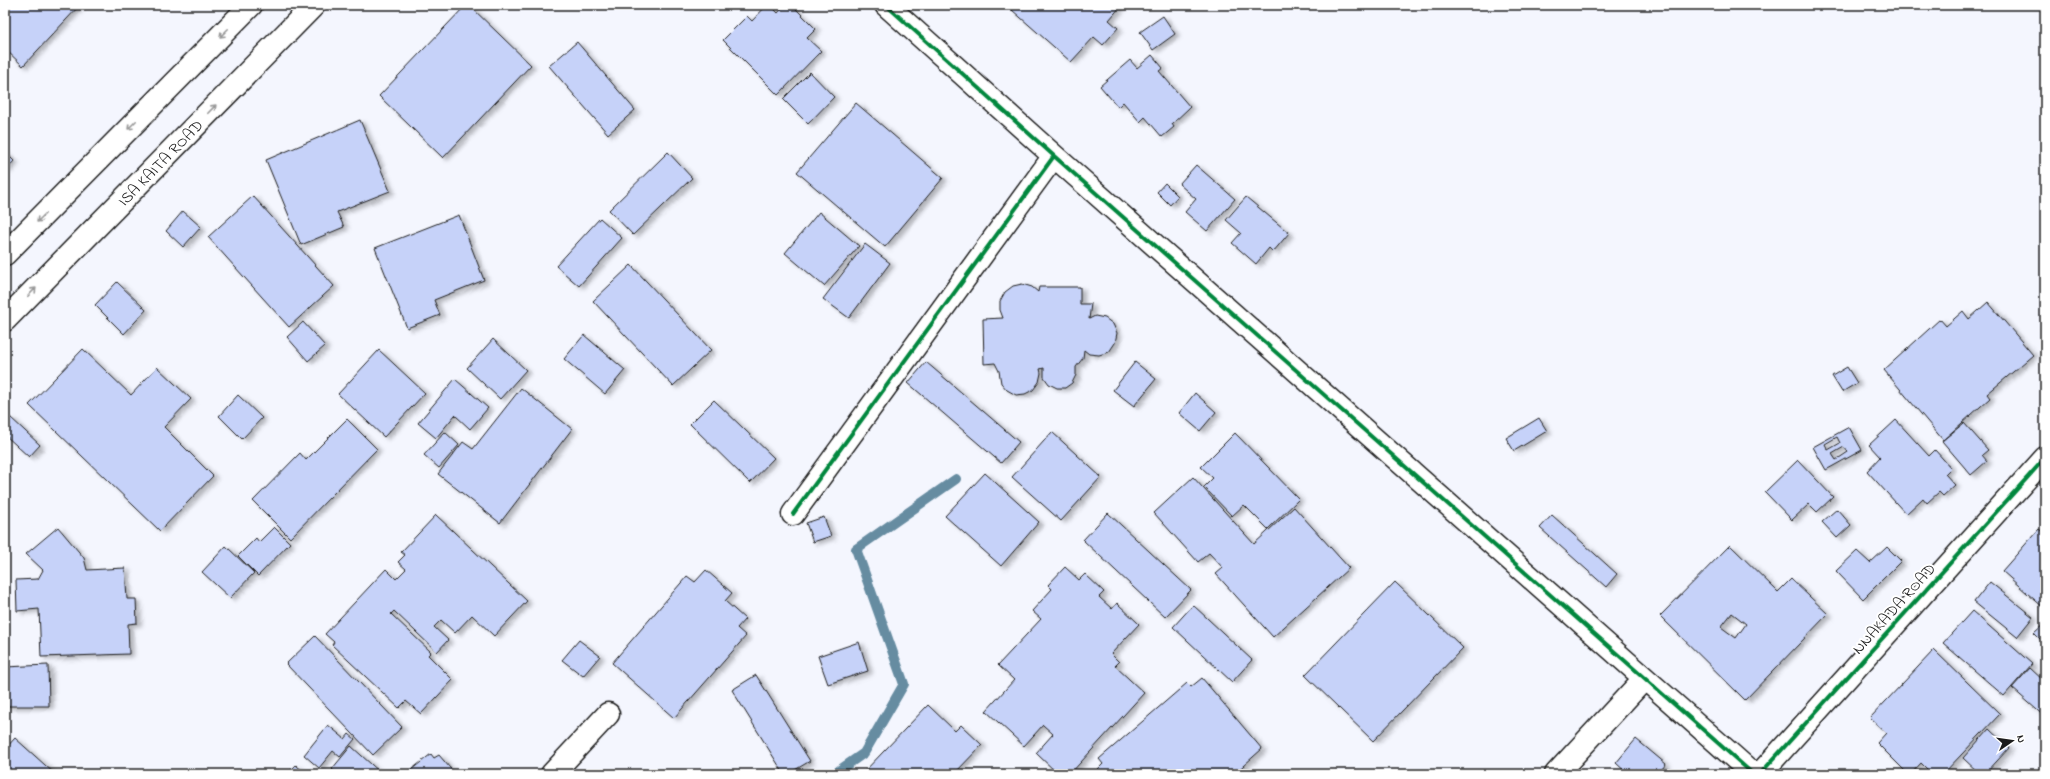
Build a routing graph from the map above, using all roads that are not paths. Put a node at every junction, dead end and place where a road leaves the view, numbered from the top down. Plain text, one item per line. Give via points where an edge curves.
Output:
1 (251, 5) edge
2 (314, 5) edge
3 (886, 5) edge
4 (1054, 156) junction
5 (5, 254) edge
6 (5, 320) edge
7 (2045, 458) edge
8 (793, 514) dead end
9 (1644, 679) junction
10 (608, 714) dead end
11 (552, 774) edge
12 (1556, 774) edge
13 (1753, 774) edge
14 (1760, 774) edge

1 -> 5 street
6 -> 2 street, ISA KAITA ROAD
3 - 4 street
4 - 8 street
4 - 9 street
7 - 14 street, NNAKADA ROAD
9 - 12 street
9 - 13 street
10 - 11 street

